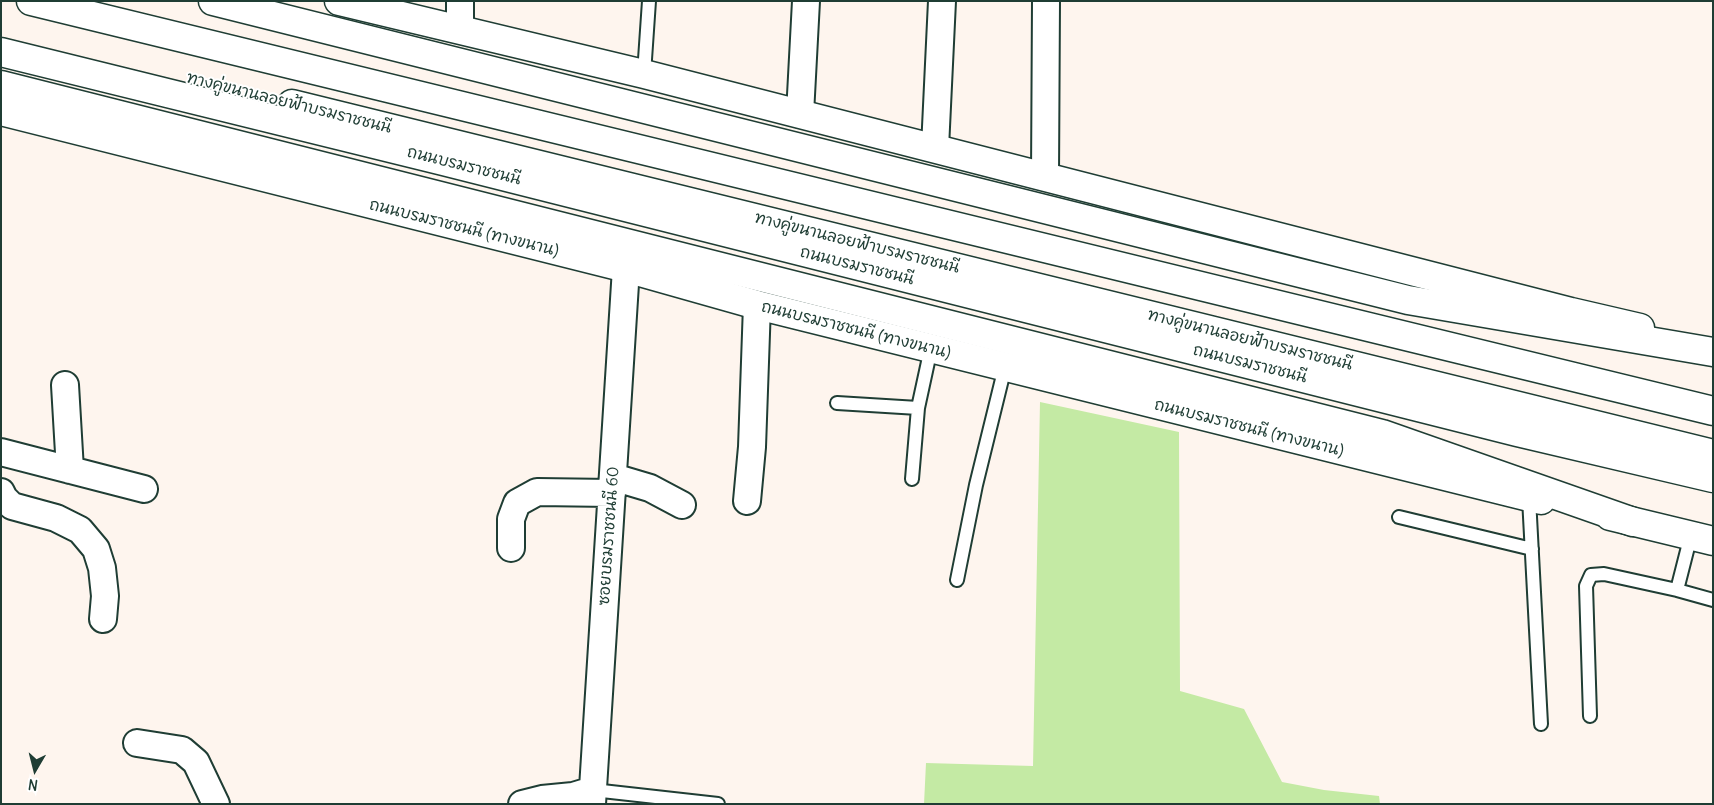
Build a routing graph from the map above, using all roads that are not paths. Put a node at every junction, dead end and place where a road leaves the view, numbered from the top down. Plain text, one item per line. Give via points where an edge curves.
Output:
1 (31, 1) edge
2 (98, 1) edge
3 (213, 1) edge
4 (339, 1) edge
5 (460, 1) edge
6 (649, 1) edge
7 (806, 1) edge
8 (942, 1) edge
9 (1046, 1) edge
10 (368, 5) edge
11 (460, 29) junction
12 (1, 33) edge
13 (1, 52) edge
14 (644, 74) junction
15 (1, 85) edge
16 (1, 111) edge
17 (800, 114) junction
18 (935, 148) junction
19 (1045, 176) junction
20 (626, 268) junction
21 (757, 305) junction
22 (1713, 344) edge
23 (931, 348) junction
24 (1713, 352) edge
25 (1005, 367) junction
26 (65, 385) dead end
27 (1713, 397) edge
28 (838, 403) dead end
29 (918, 408) junction
30 (1713, 411) edge
31 (1713, 454) edge
32 (2, 461) edge
33 (70, 470) junction
34 (1713, 478) edge
35 (912, 480) dead end
36 (612, 485) junction
37 (144, 489) dead end
38 (1, 492) edge
39 (1529, 498) junction
40 (746, 501) dead end
41 (682, 505) dead end
42 (1399, 517) dead end
43 (1633, 522) junction
44 (1702, 538) edge
45 (511, 548) dead end
46 (1532, 549) junction
47 (957, 580) dead end
48 (1676, 590) junction
49 (1713, 600) edge
50 (103, 619) dead end
51 (1590, 716) dead end
52 (1541, 724) dead end
53 (137, 743) dead end
54 (592, 797) edge
55 (216, 804) edge
56 (522, 804) edge
57 (718, 804) edge

1 - 30 main road
2 - 27 main road
3 - 24 main road via 1408,300
4 - 10 main road
5 - 11 street
6 - 14 lane
7 - 17 street
8 - 18 street
9 - 19 street
10 - 11 main road
11 - 14 main road
12 - 31 main road, ทางคู่ขนานลอยฟ้าบรมราชชนนี
13 - 34 main road, ถนนบรมราชชนนี via 1517,432
14 - 17 main road
15 - 43 main road via 1382,434
16 - 20 main road, ถนนบรมราชชนนี (ทางขนาน)
17 - 18 main road
18 - 19 main road
19 - 22 main road via 1571,312
20 - 21 main road, ถนนบรมราชชนนี (ทางขนาน)
20 - 36 street, ซอยบรมราชชนนี 60
21 - 23 main road, ถนนบรมราชชนนี (ทางขนาน)
21 - 40 street via 752,447
23 - 25 main road, ถนนบรมราชชนนี (ทางขนาน)
23 - 29 lane
25 - 39 main road, ถนนบรมราชชนนี (ทางขนาน)
25 - 47 lane
26 - 33 street
28 - 29 lane
29 - 35 lane
32 - 33 street
33 - 37 street
36 - 41 street via 650,488
36 - 45 street via 537,492 517,503 511,519
36 - 54 street, ซอยบรมราชชนนี 60
38 - 50 street via 12,506 56,518 80,530 96,549 105,596
39 - 43 main road, ถนนบรมราชชนนี (ทางขนาน)
39 - 46 lane
42 - 46 lane
43 - 44 main road, ถนนบรมราชชนนี (ทางขนาน)
44 - 48 lane
46 - 52 lane
48 - 49 lane
48 - 51 lane via 1604,574 1591,575 1586,586
53 - 55 street via 182,750 196,762
54 - 56 street via 542,799
54 - 57 lane

